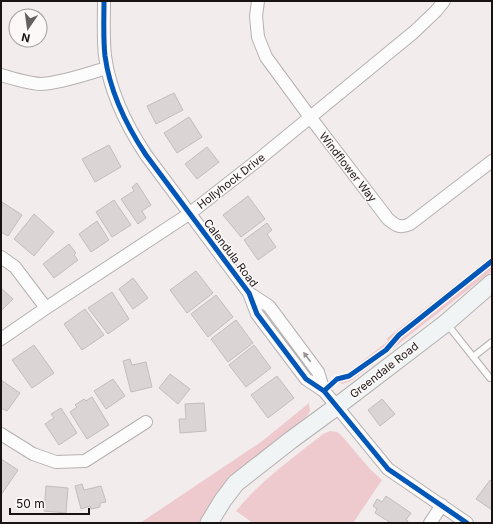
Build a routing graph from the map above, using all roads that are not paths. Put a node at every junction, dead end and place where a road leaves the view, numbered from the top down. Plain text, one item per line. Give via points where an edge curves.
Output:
1 (104, 1) edge
2 (258, 1) edge
3 (444, 1) edge
4 (107, 68) junction
5 (1, 75) edge
6 (310, 117) junction
7 (492, 161) edge
8 (189, 214) junction
9 (1, 258) edge
10 (492, 283) edge
11 (46, 308) junction
12 (446, 323) junction
13 (1, 339) edge
14 (492, 342) edge
15 (473, 357) junction
16 (491, 378) edge
17 (336, 407) junction
18 (146, 422) dead end
19 (1, 434) edge
20 (442, 505) junction
21 (209, 523) edge
22 (430, 523) edge
23 (467, 523) edge

1 - 4 street, Calendula Road
2 - 6 street, Windflower Way via 258,37 266,57
3 - 6 street, Hollyhock Drive via 414,32
4 - 5 street via 42,84
4 - 8 street, Calendula Road via 114,95 133,136
6 - 7 street, Windflower Way via 388,219 400,227 410,224
6 - 8 street, Hollyhock Drive
8 - 11 street, Hollyhock Drive
8 - 17 street, Calendula Road via 249,293 269,306 318,372 324,391
9 - 11 street via 15,267
10 - 12 street, Greendale Road
11 - 13 street, Hollyhock Drive
12 - 15 lane
12 - 17 street, Greendale Road
14 - 15 lane
15 - 16 lane
17 - 20 street, Calendula Road via 388,469
17 - 21 street, Greendale Road via 236,483
18 - 19 street via 85,461 56,462 33,454
20 - 22 street
20 - 23 street, Calendula Road

